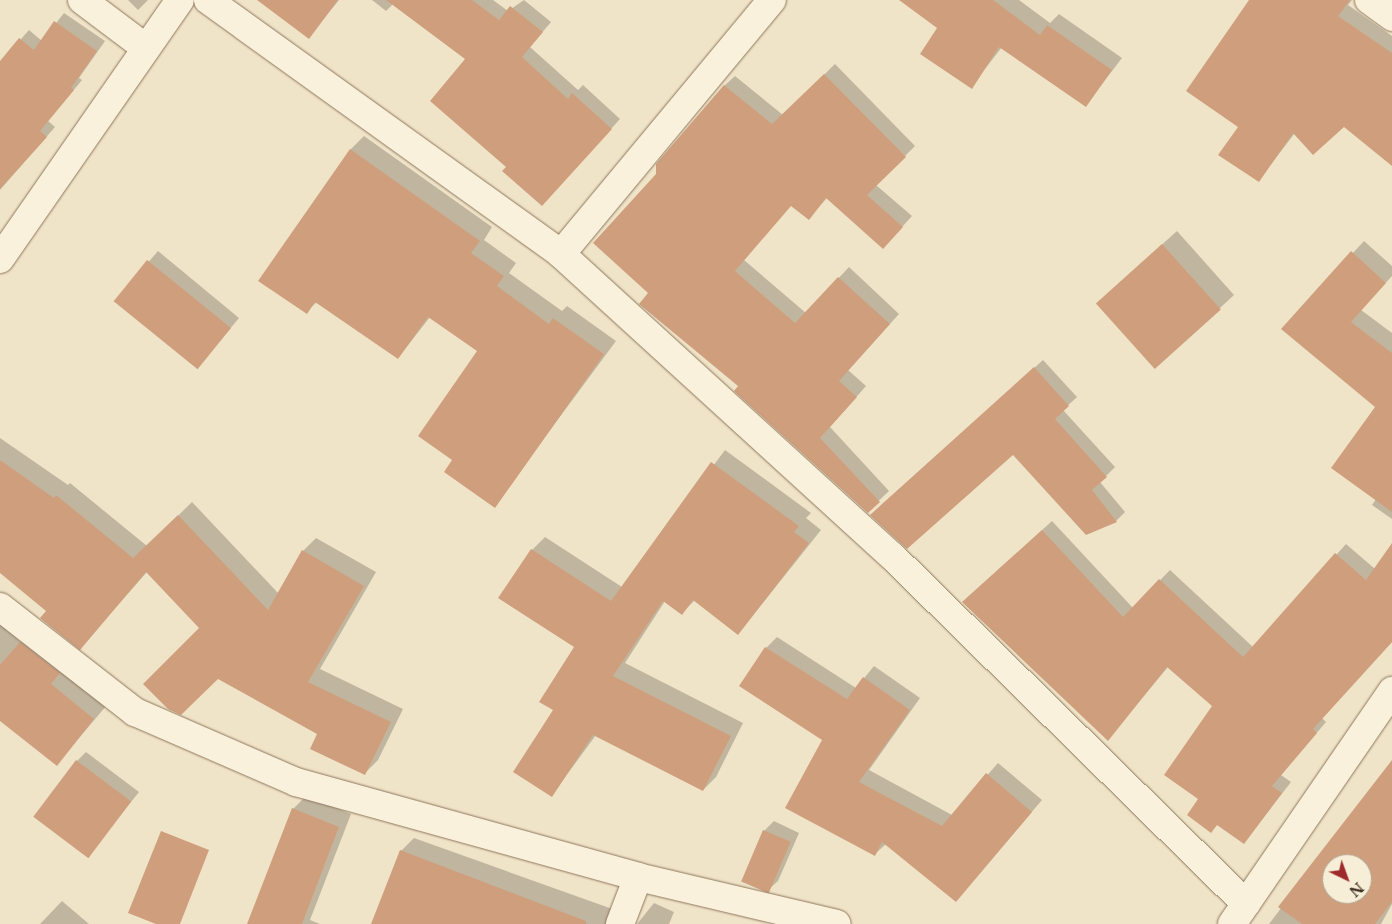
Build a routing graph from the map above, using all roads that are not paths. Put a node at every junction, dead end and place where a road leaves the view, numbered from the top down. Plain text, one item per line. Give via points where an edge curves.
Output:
1 (82, 0) edge
2 (180, 0) edge
3 (208, 0) edge
4 (772, 0) edge
5 (1369, 0) edge
6 (1392, 17) edge
7 (146, 48) junction
8 (561, 254) junction
9 (0, 258) edge
10 (0, 608) edge
11 (1392, 691) edge
12 (638, 877) junction
13 (1239, 914) edge
14 (620, 924) edge
15 (837, 924) edge

1 - 7 street
2 - 7 street
3 - 8 street
4 - 8 street
5 - 6 street
7 - 9 street
8 - 13 street via 892,556
10 - 12 street via 135,712 296,782
11 - 13 street
12 - 14 street
12 - 15 street

